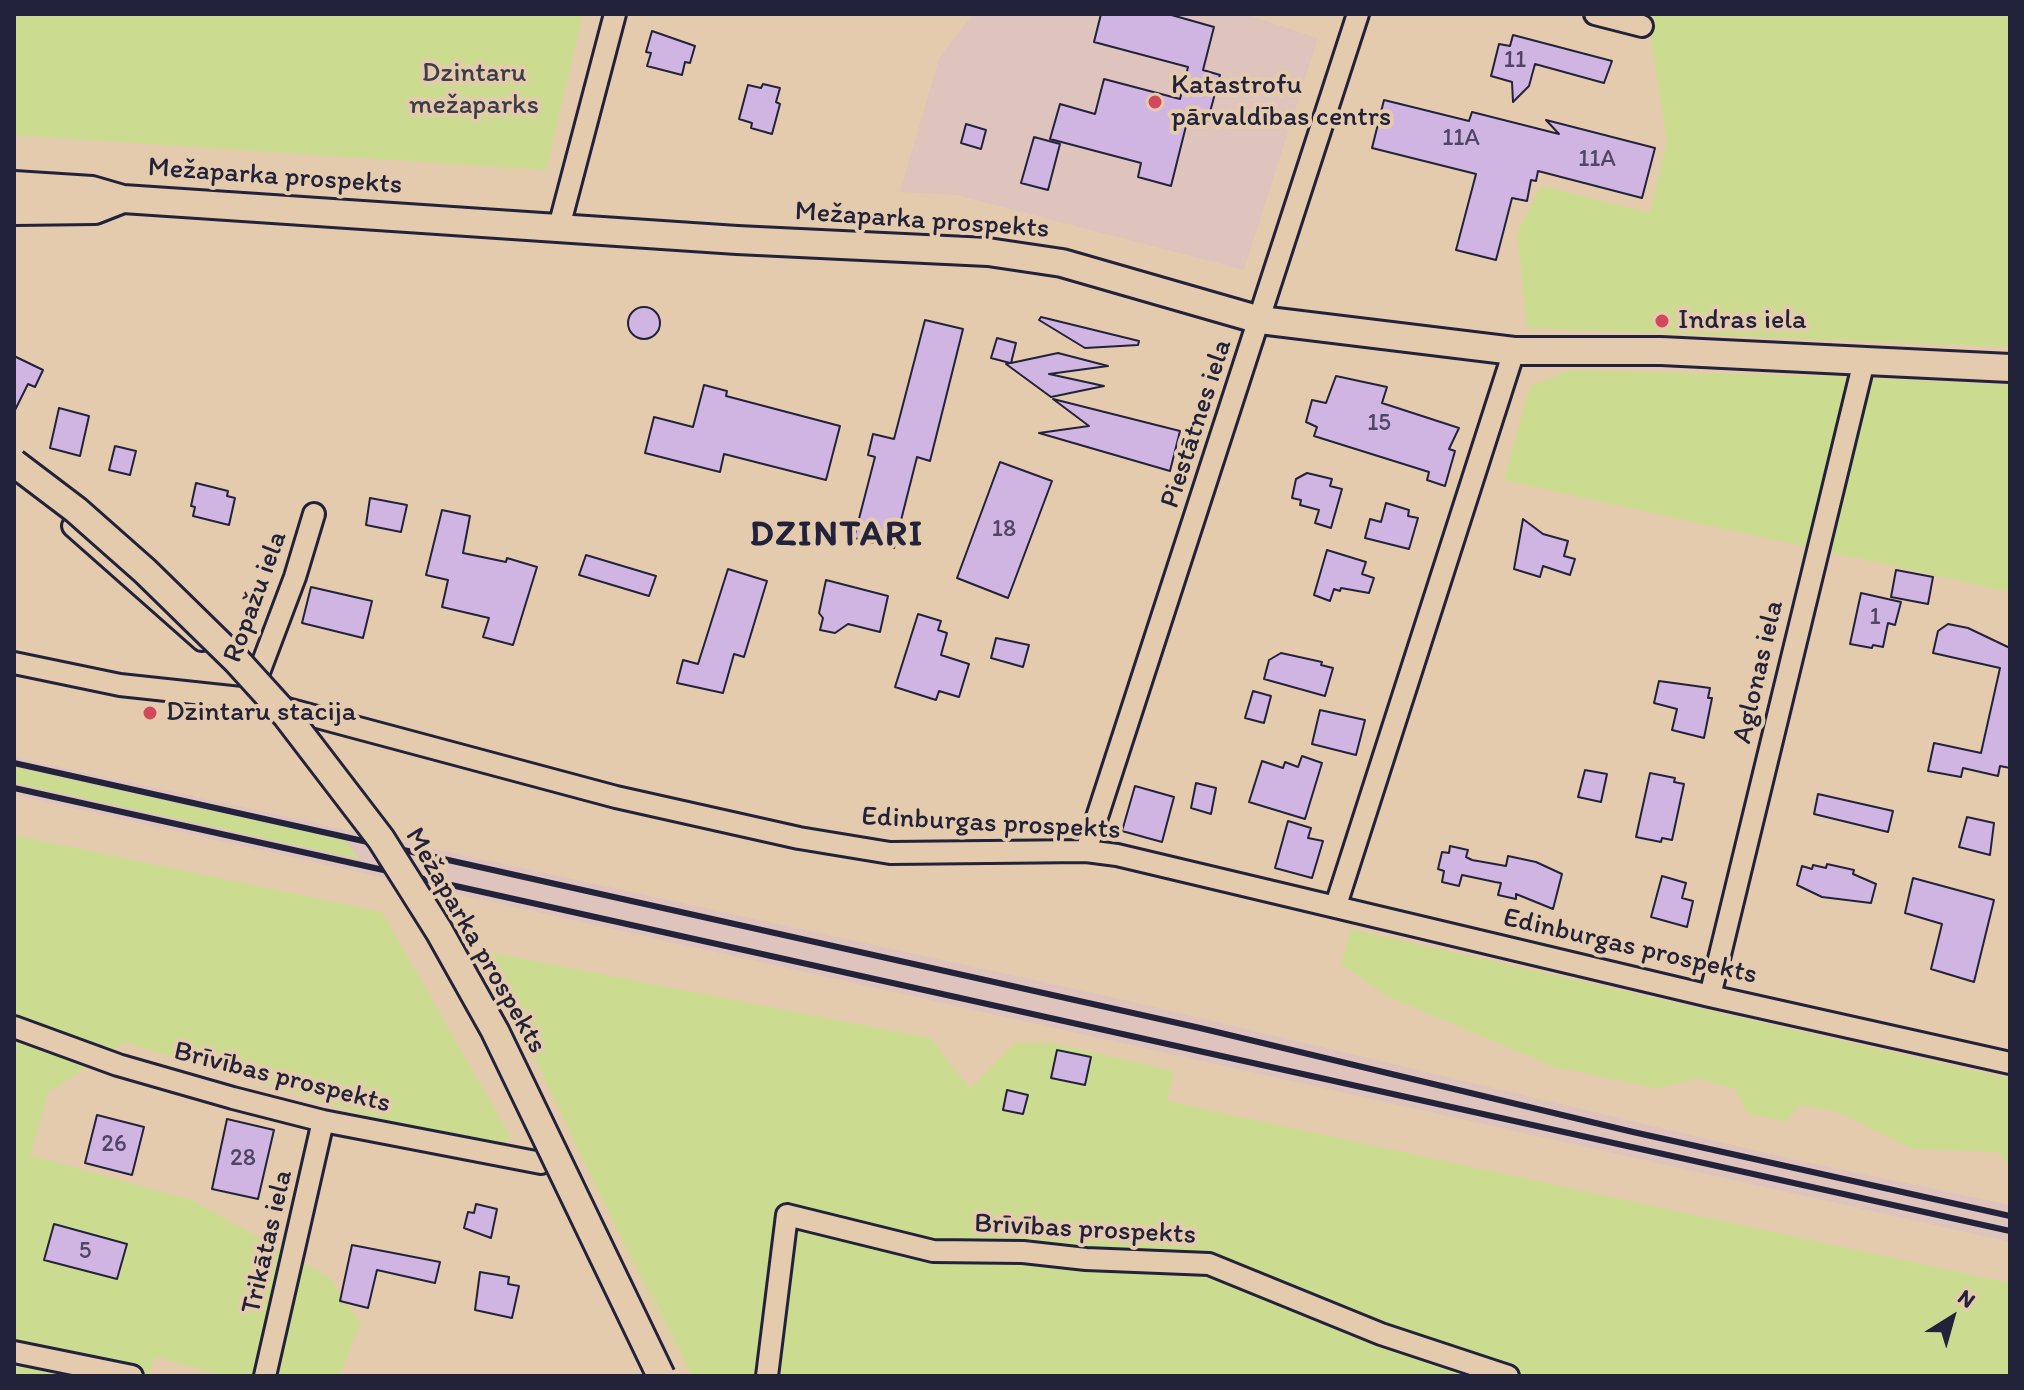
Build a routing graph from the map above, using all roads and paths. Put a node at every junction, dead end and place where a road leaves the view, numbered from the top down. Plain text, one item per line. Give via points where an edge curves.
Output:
1 (615, 14) edge
2 (1358, 14) edge
3 (1595, 14) edge
4 (1642, 26) dead end
5 (14, 185) edge
6 (123, 199) junction
7 (14, 211) edge
8 (559, 227) junction
9 (1260, 320) junction
10 (1514, 351) junction
11 (1864, 361) junction
12 (2010, 368) edge
13 (14, 463) edge
14 (314, 514) dead end
15 (73, 526) dead end
16 (14, 663) edge
17 (261, 664) junction
18 (250, 699) junction
19 (1086, 851) junction
20 (1336, 905) junction
21 (1710, 996) junction
22 (14, 1027) edge
23 (2010, 1063) edge
24 (323, 1121) junction
25 (541, 1163) dead end
26 (14, 1352) edge
27 (132, 1376) edge
28 (265, 1376) edge
29 (661, 1376) edge
30 (767, 1376) edge
31 (1508, 1376) edge

1 - 8 street
2 - 9 street, Piestātnes iela
3 - 4 street
5 - 6 main road, Mežaparka prospekts via 92,190
6 - 7 main road via 95,210
6 - 8 main road, Mežaparka prospekts
8 - 9 main road, Mežaparka prospekts via 988,252 1062,263
9 - 10 main road, Mežaparka prospekts
9 - 19 street, Piestātnes iela
10 - 11 main road, Mežaparka prospekts via 1661,351
10 - 20 street
11 - 12 main road, Mežaparka prospekts
11 - 21 street, Aglonas iela
13 - 29 main road, Mežaparka prospekts, bridge via 145,571 237,661 286,715 381,839 495,1031
14 - 17 street, Ropažu iela
15 - 17 street via 211,647
16 - 18 street, Edinburgas prospekts via 120,685
17 - 18 street, Ropažu iela
18 - 19 street, Edinburgas prospekts via 616,797 799,838 890,853
19 - 20 street, Edinburgas prospekts
20 - 21 street, Edinburgas prospekts
21 - 23 street, Edinburgas prospekts
22 - 24 street, Brīvības prospekts via 118,1065
24 - 25 street, Brīvības prospekts
24 - 28 street, Trikātas iela
26 - 27 street
30 - 31 street, Brīvības prospekts via 787,1215 933,1251 1209,1264 1381,1334

